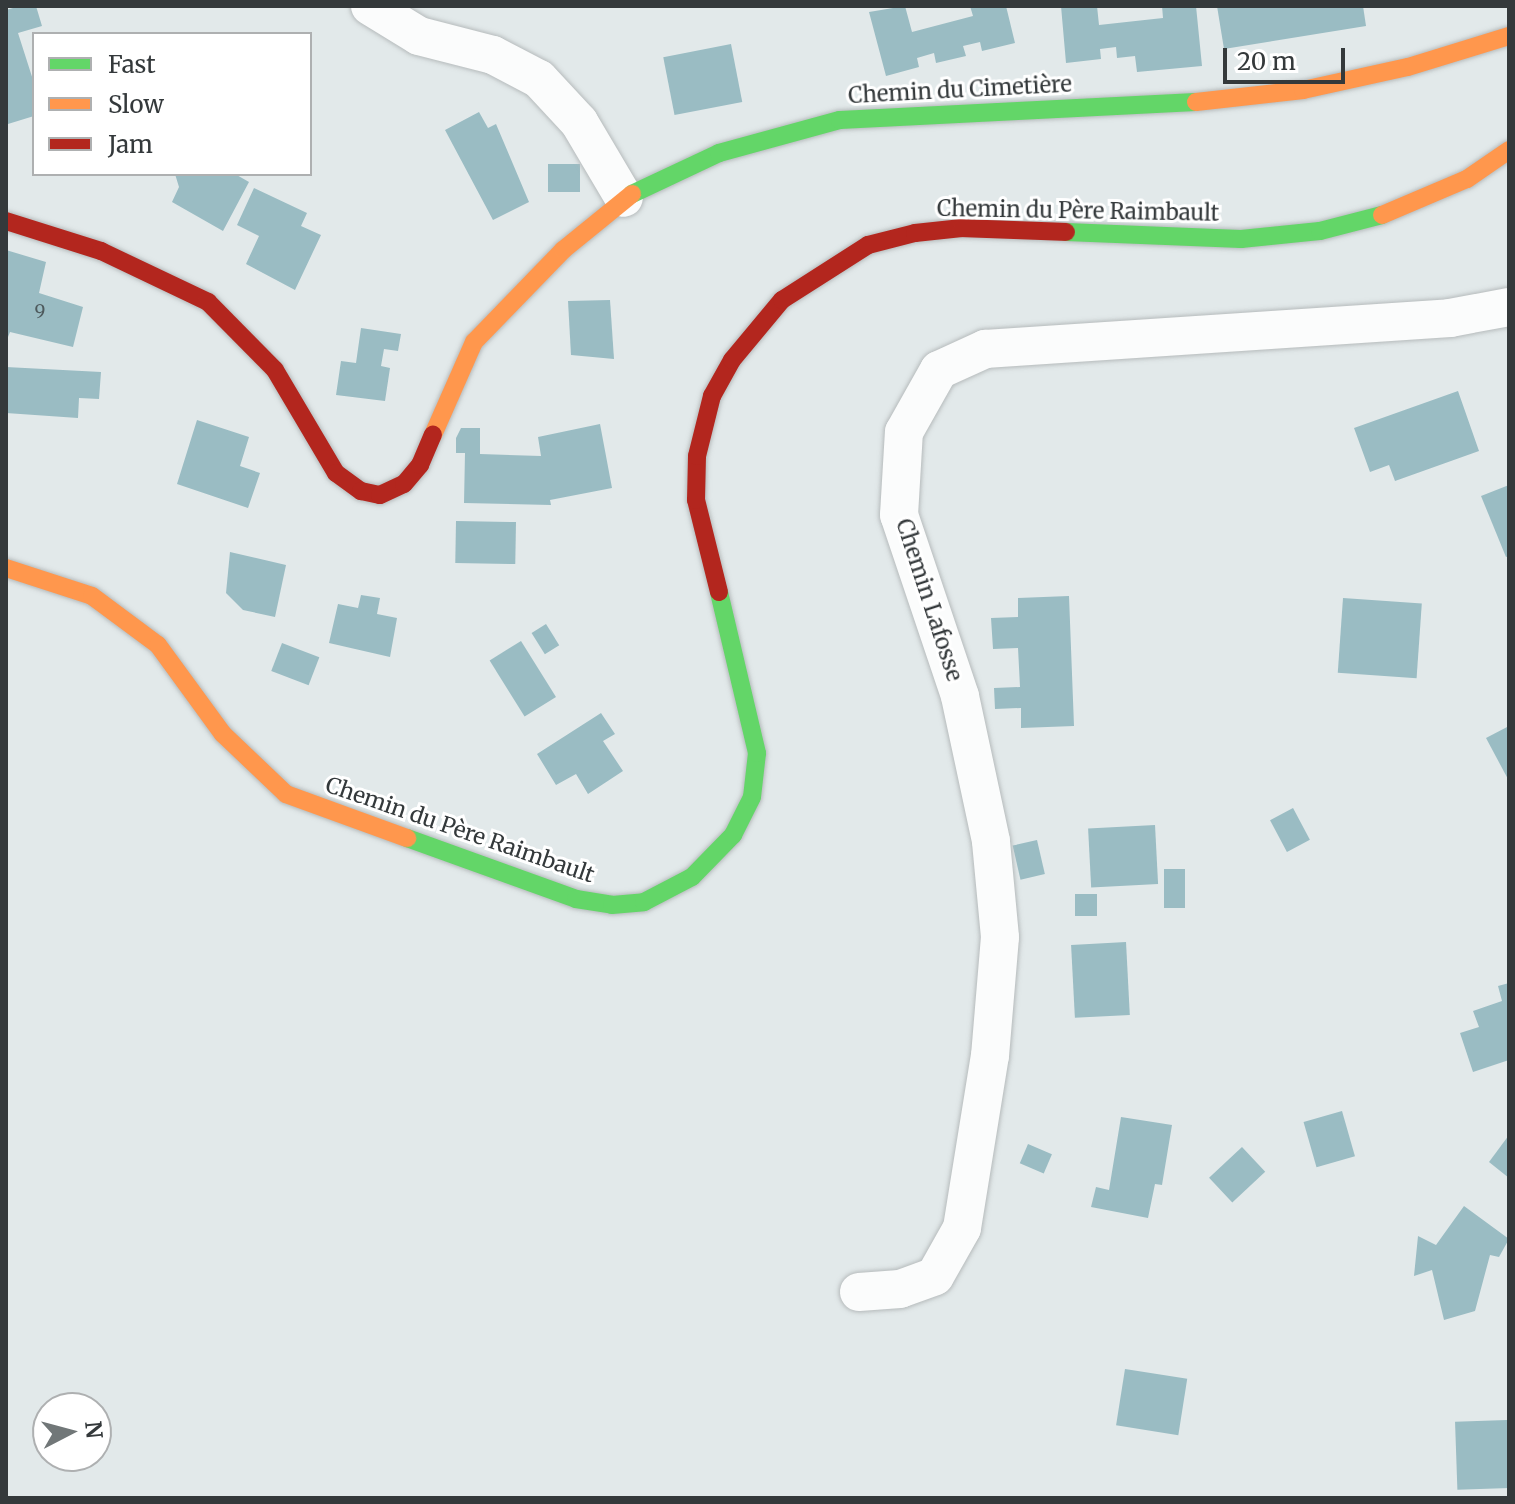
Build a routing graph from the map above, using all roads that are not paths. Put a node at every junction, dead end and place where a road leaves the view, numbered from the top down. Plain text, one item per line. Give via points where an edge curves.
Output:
1 (370, 6) edge
2 (1509, 36) edge
3 (1509, 150) edge
4 (624, 198) junction
5 (6, 221) edge
6 (1509, 307) edge
7 (6, 568) edge
8 (859, 1292) dead end

1 - 4 street via 419,36 493,55 539,79 579,122
2 - 4 street, Chemin du Cimetière via 1408,67 1303,90 1201,102 840,120 719,153
3 - 7 street, Chemin du Père Raimbault via 1467,179 1391,213 1320,231 1241,239 962,228 915,233 868,245 821,270 782,300 732,360 712,396 697,456 696,500 733,630 757,753 752,797 733,835 692,877 644,902 612,905 576,899 286,794 223,734 158,645 92,596
4 - 5 street, Chemin du Cimetière via 563,250 474,342 420,465 404,484 380,495 361,491 336,473 275,370 208,302 101,251
6 - 8 street, Chemin Lafosse via 1450,318 985,349 939,370 904,432 899,515 960,696 991,841 1000,937 990,1056 970,1150 962,1228 935,1276 900,1289

